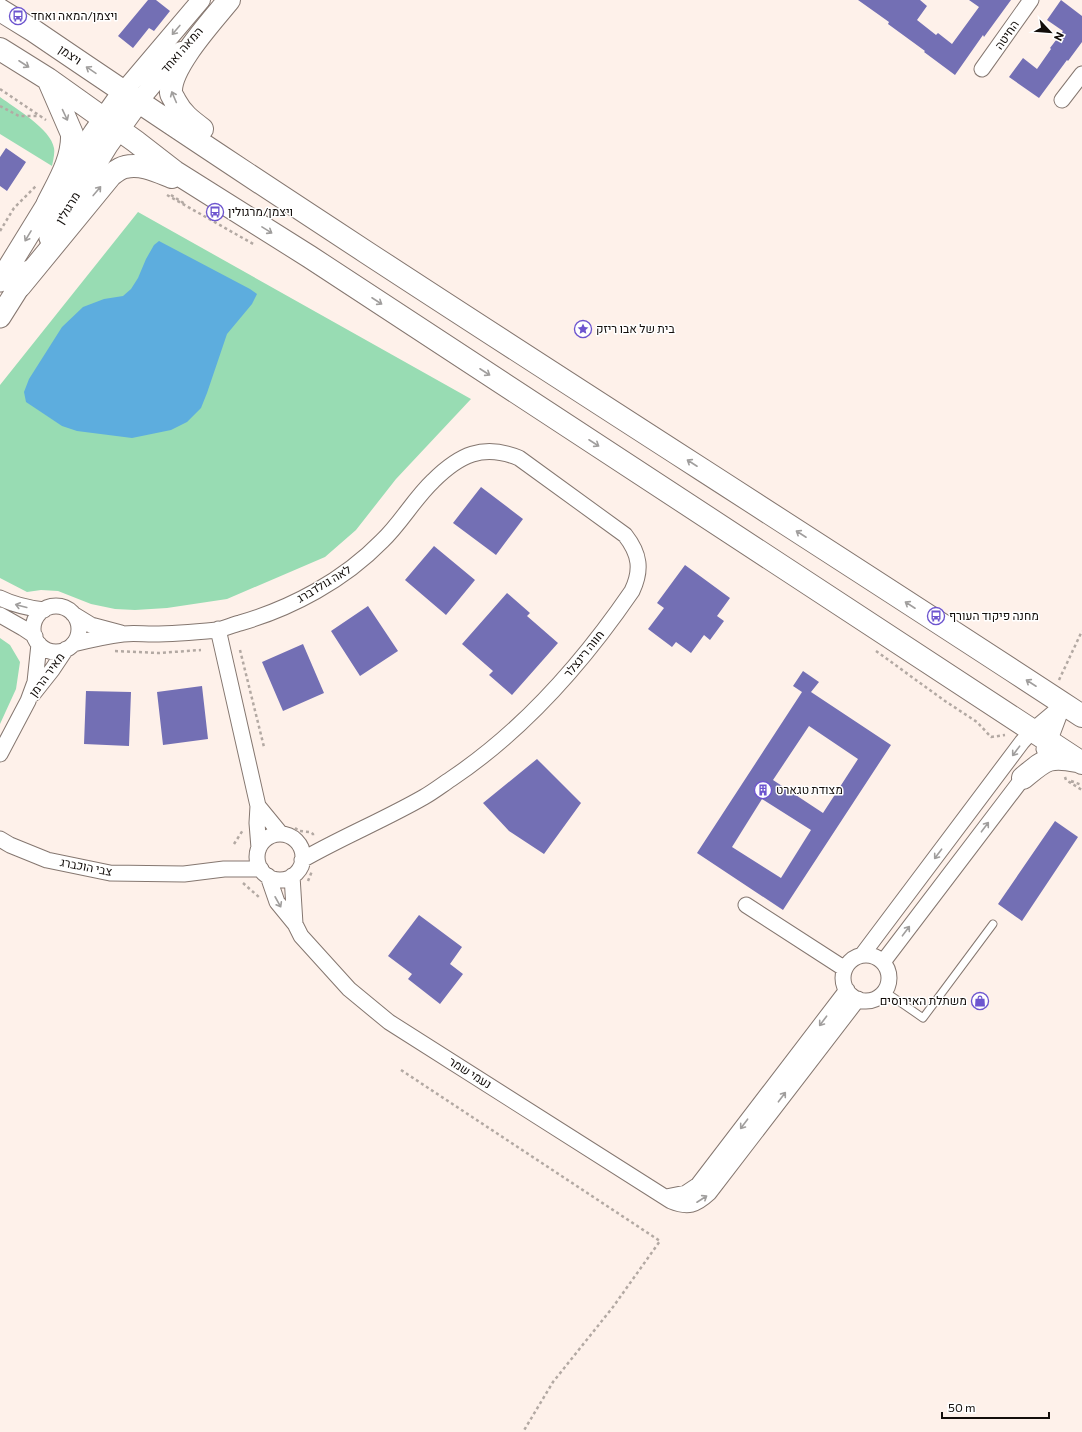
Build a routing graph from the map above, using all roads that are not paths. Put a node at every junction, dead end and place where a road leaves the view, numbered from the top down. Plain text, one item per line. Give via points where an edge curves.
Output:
1 (201, 0) edge
2 (228, 0) edge
3 (1031, 0) edge
4 (0, 10) edge
5 (0, 49) edge
6 (982, 70) dead end
7 (1082, 74) edge
8 (48, 80) junction
9 (131, 96) junction
10 (1062, 100) dead end
11 (106, 132) junction
12 (48, 203) junction
13 (233, 208) junction
14 (10, 284) edge
15 (0, 317) edge
16 (484, 329) junction
17 (483, 452) joint
18 (0, 598) edge
19 (44, 610) junction
20 (73, 614) junction
21 (0, 615) edge
22 (218, 630) junction
23 (124, 634) junction
24 (37, 640) junction
25 (69, 646) junction
26 (1057, 700) junction
27 (28, 701) junction
28 (1082, 716) edge
29 (1041, 736) junction
30 (0, 754) edge
31 (1081, 763) edge
32 (1023, 778) junction
33 (258, 806) junction
34 (281, 834) junction
35 (340, 838) junction
36 (0, 839) edge
37 (298, 843) junction
38 (258, 850) junction
39 (302, 860) junction
40 (224, 869) junction
41 (264, 873) junction
42 (292, 876) junction
43 (746, 905) dead end
44 (294, 924) junction
45 (993, 924) dead end
46 (862, 955) junction
47 (883, 962) junction
48 (845, 969) junction
49 (884, 991) junction
50 (852, 994) junction

1 -> 9 street, המאה ואחד
2 - 9 street, המאה ואחד
16 -> 2 main road via 190,121 181,111 171,93 175,72 187,52
3 - 6 street, החיטה
9 -> 4 main road, ויצמן
5 -> 8 main road
7 - 10 street
8 - 11 main road
8 -> 12 main road via 72,134 73,143
9 - 11 main road, מרגולין
9 - 16 main road, ויצמן
11 - 12 main road, מרגולין
11 - 13 main road
11 - 14 main road, מרגולין
12 -> 14 main road, מרגולין
14 -> 13 main road via 111,175 124,167 149,168
13 -> 29 main road
14 - 15 main road, מרגולין
26 -> 16 main road
17 - 22 street, לאה גולדברג via 456,461 442,472 425,488 383,541 360,562 331,582 282,608
17 - 35 street, חווה רינצלר via 506,453 519,458 617,528 635,550 638,560 637,580 622,606 576,665 516,729 473,764 425,797
19 -> 18 street via 12,604
19 - 20 street via 56,606
19 - 24 street via 34,624
20 - 23 street, לאה גולדברג via 91,625
20 - 25 street via 79,624 79,630 78,636
21 - 24 street via 23,628
22 - 23 street, לאה גולדברג
22 - 33 street
23 - 25 street, לאה גולדברג
24 - 25 street via 49,650 55,651
24 - 27 street, מאיר הרמן via 38,666
25 - 27 street, מאיר הרמן
26 - 28 main road
26 - 29 street
27 - 30 street, מאיר הרמן
29 - 31 main road
29 - 32 street
29 -> 46 street via 1022,742
31 - 32 main road via 1064,758 1049,759
47 -> 32 street
33 - 34 street
33 - 38 street
34 - 37 street via 293,838
34 - 38 street via 268,837
35 - 37 street, חווה רינצלר
35 - 39 street, חווה רינצלר
36 - 40 street, צבי הוכברג via 47,860 110,873 184,874
37 - 39 street
38 - 40 street, צבי הוכברג
38 - 41 street via 258,863
39 - 42 street
40 - 41 street, צבי הוכברג
41 - 42 street via 276,879
41 -> 44 street, נעמי שמר via 277,902
42 - 44 street
43 - 48 street
44 - 50 street, נעמי שמר via 301,936 349,989 389,1022 666,1197 686,1193 698,1185
45 - 49 lane via 923,1018
46 - 47 street via 877,957
46 - 48 street via 849,962
47 - 49 street via 889,976
48 - 50 street via 844,983
49 - 50 street via 872,1000 865,1000

